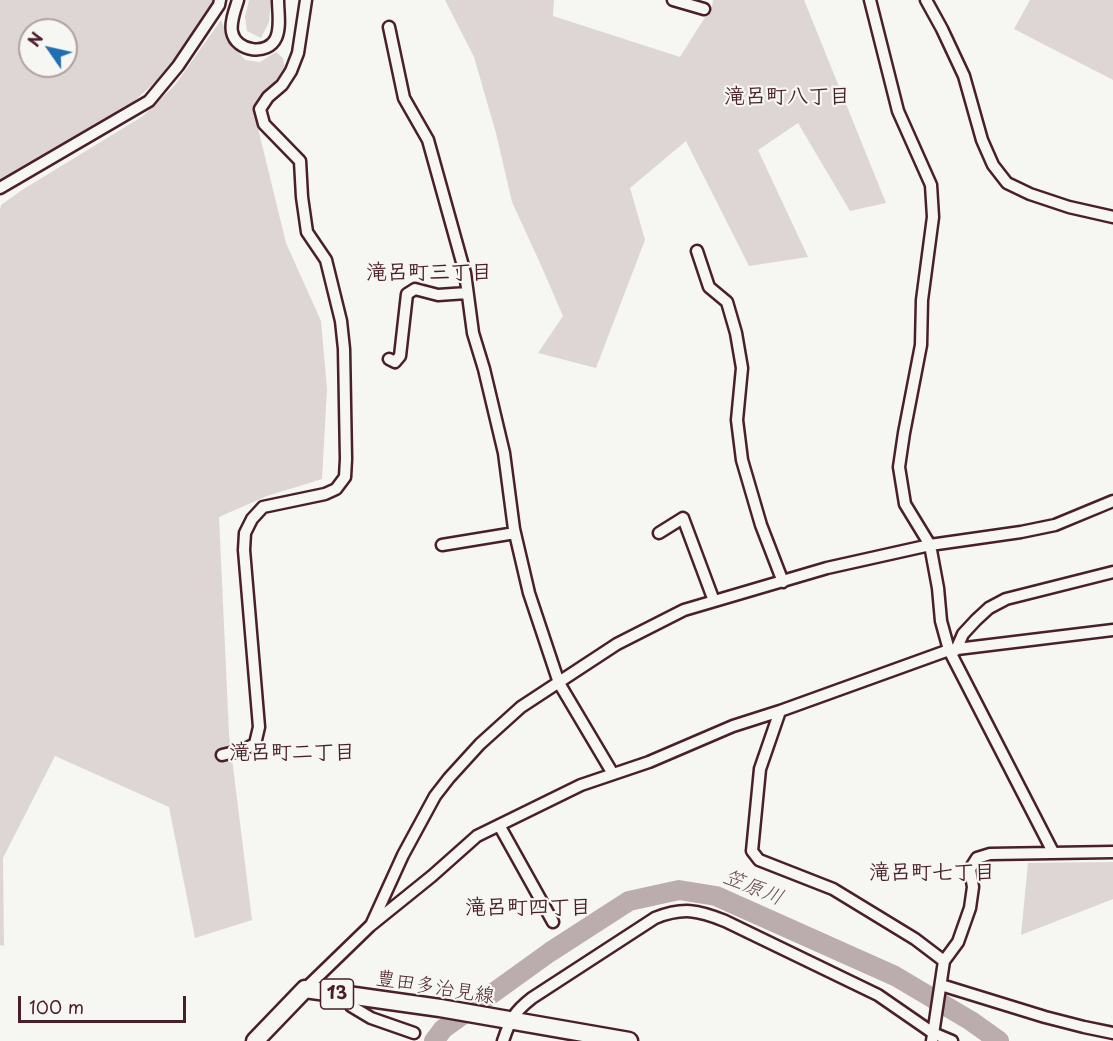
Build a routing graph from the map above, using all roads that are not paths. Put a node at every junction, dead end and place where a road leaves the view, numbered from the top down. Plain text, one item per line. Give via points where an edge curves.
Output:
1 (220, 0) edge
2 (238, 0) edge
3 (278, 0) edge
4 (306, 0) edge
5 (673, 0) edge
6 (870, 0) edge
7 (926, 0) edge
8 (704, 9) dead end
9 (389, 27) dead end
10 (0, 189) edge
11 (1113, 217) edge
12 (697, 251) dead end
13 (467, 293) junction
14 (389, 359) dead end
15 (1113, 501) edge
16 (515, 533) junction
17 (658, 533) dead end
18 (442, 545) dead end
19 (930, 545) junction
20 (1113, 572) edge
21 (783, 582) junction
22 (714, 601) junction
23 (1113, 630) edge
24 (952, 650) junction
25 (559, 683) junction
26 (780, 711) junction
27 (222, 755) dead end
28 (613, 774) junction
29 (499, 825) junction
30 (1053, 852) junction
31 (1113, 852) edge
32 (553, 922) dead end
33 (370, 926) junction
34 (944, 961) junction
35 (941, 985) junction
36 (305, 989) junction
37 (347, 995) junction
38 (504, 1020) junction
39 (414, 1033) dead end
40 (1113, 1033) edge
41 (932, 1037) edge
42 (255, 1041) edge
43 (503, 1041) edge
44 (629, 1041) edge
45 (952, 1041) edge

1 - 10 street via 178,66 149,101
2 - 3 street via 232,33 236,41 252,50 270,46 277,37
4 - 27 street via 298,53 291,71 260,109 264,124 300,161 307,232 326,260 341,321 345,477 336,489 325,494 263,507 245,533 259,727 255,744
5 - 8 street
6 - 19 street via 898,111 931,185 933,217 922,300 921,345 899,467 905,504
7 - 11 street via 964,76 993,165 1007,183 1069,207
9 - 13 street via 404,98 428,140 465,273
12 - 21 street via 709,287 727,302 737,335 742,368 737,420 742,460
13 - 14 street via 438,295 416,290 408,294 400,356 394,362
13 - 16 street via 473,333 504,453
15 - 19 street via 1055,525
16 - 18 street
16 - 25 street via 529,593
17 - 22 street via 683,519
19 - 21 street
19 - 24 street via 941,621
20 - 24 street via 1005,599 976,620
21 - 22 street
22 - 25 street via 684,610 617,644
23 - 24 street
24 - 26 street
24 - 30 street
25 - 28 street
25 - 33 street via 522,707 449,778 403,855
26 - 28 street
26 - 34 street via 760,769 752,851 759,860 833,889
28 - 29 street via 581,785
29 - 32 street
29 - 33 street via 477,836
30 - 31 street
30 - 34 street via 990,854 978,858 970,869 970,908 958,942
33 - 36 street
34 - 35 street
35 - 40 street
35 - 41 street
36 - 37 main road, 豊田多治見線 / 13
36 - 42 main road, 13
37 - 38 main road, 豊田多治見線 / 13
37 - 39 street via 351,1006 371,1018
38 - 41 street via 655,918 680,910 725,921 878,995
38 - 43 street
38 - 44 main road, 豊田多治見線 / 13
41 - 45 street

